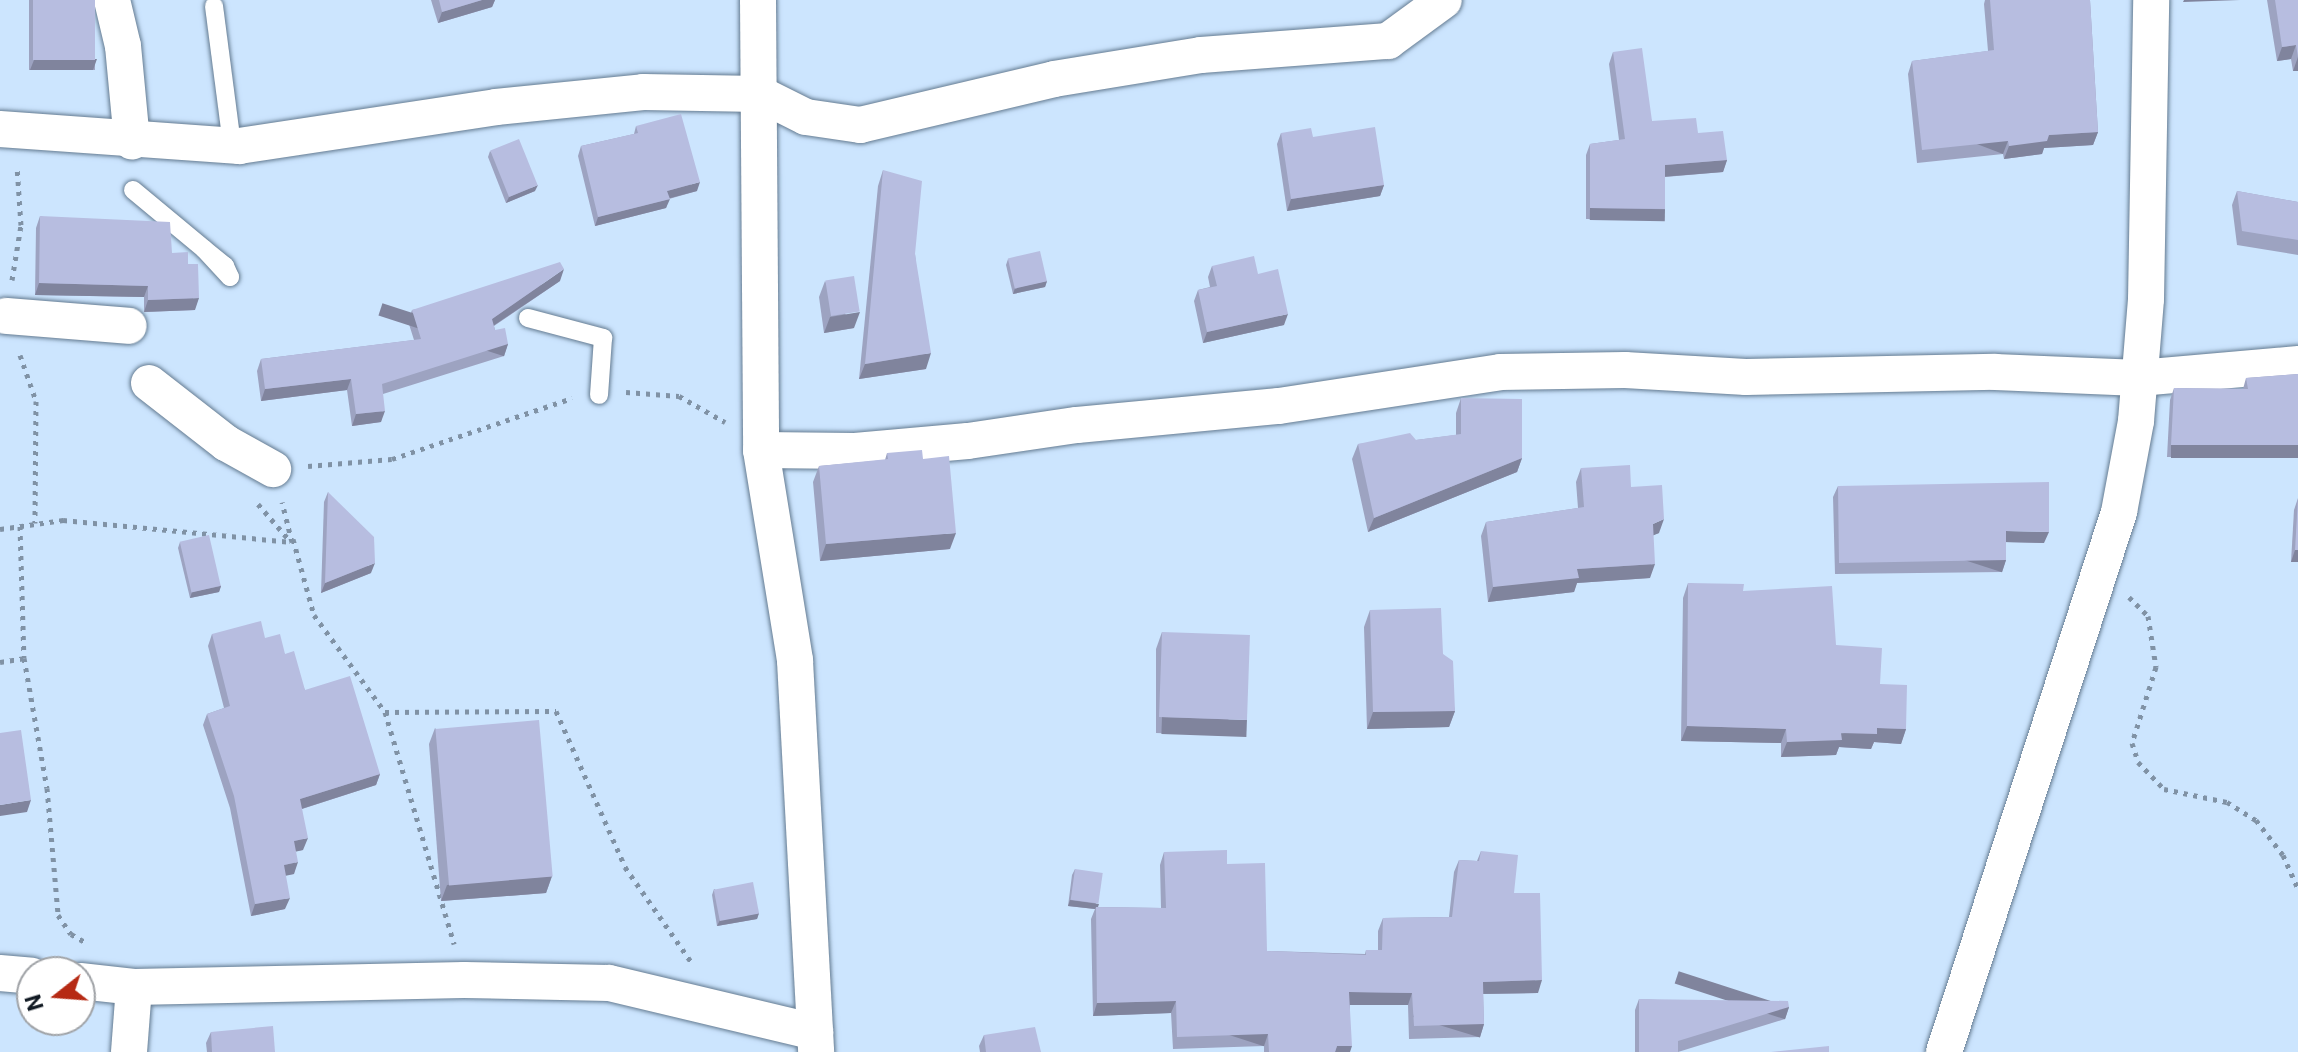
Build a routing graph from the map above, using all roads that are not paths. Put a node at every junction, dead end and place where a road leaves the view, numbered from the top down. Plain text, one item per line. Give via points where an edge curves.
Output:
1 (112, 0) edge
2 (758, 0) edge
3 (1444, 0) edge
4 (2151, 0) edge
5 (214, 6) dead end
6 (760, 94) junction
7 (0, 129) edge
8 (132, 142) junction
9 (232, 145) junction
10 (133, 190) dead end
11 (204, 249) dead end
12 (3, 316) edge
13 (528, 318) dead end
14 (129, 326) dead end
15 (2298, 364) edge
16 (2139, 378) junction
17 (149, 383) dead end
18 (599, 395) road end
19 (761, 450) junction
20 (273, 469) road end
21 (96, 983) edge
22 (134, 987) junction
23 (815, 1042) edge
24 (129, 1052) edge
25 (1944, 1052) edge

1 - 8 street via 123,46
2 - 6 street
3 - 6 street via 1388,41 1172,60 1054,79 860,125 806,117
4 - 16 street via 2146,299
5 - 9 lane
6 - 9 street via 628,93
6 - 19 street
7 - 8 street
8 - 9 street
10 - 11 lane
12 - 14 street
13 - 18 lane via 603,338
15 - 16 street
16 - 19 street via 1995,372 1746,377 1625,370 1500,372 1279,406 968,441 855,451
16 - 25 street via 2119,512
17 - 20 street via 226,443
19 - 23 street via 795,661
21 - 22 street
22 - 23 street via 464,980 609,983 723,1008
22 - 24 street

